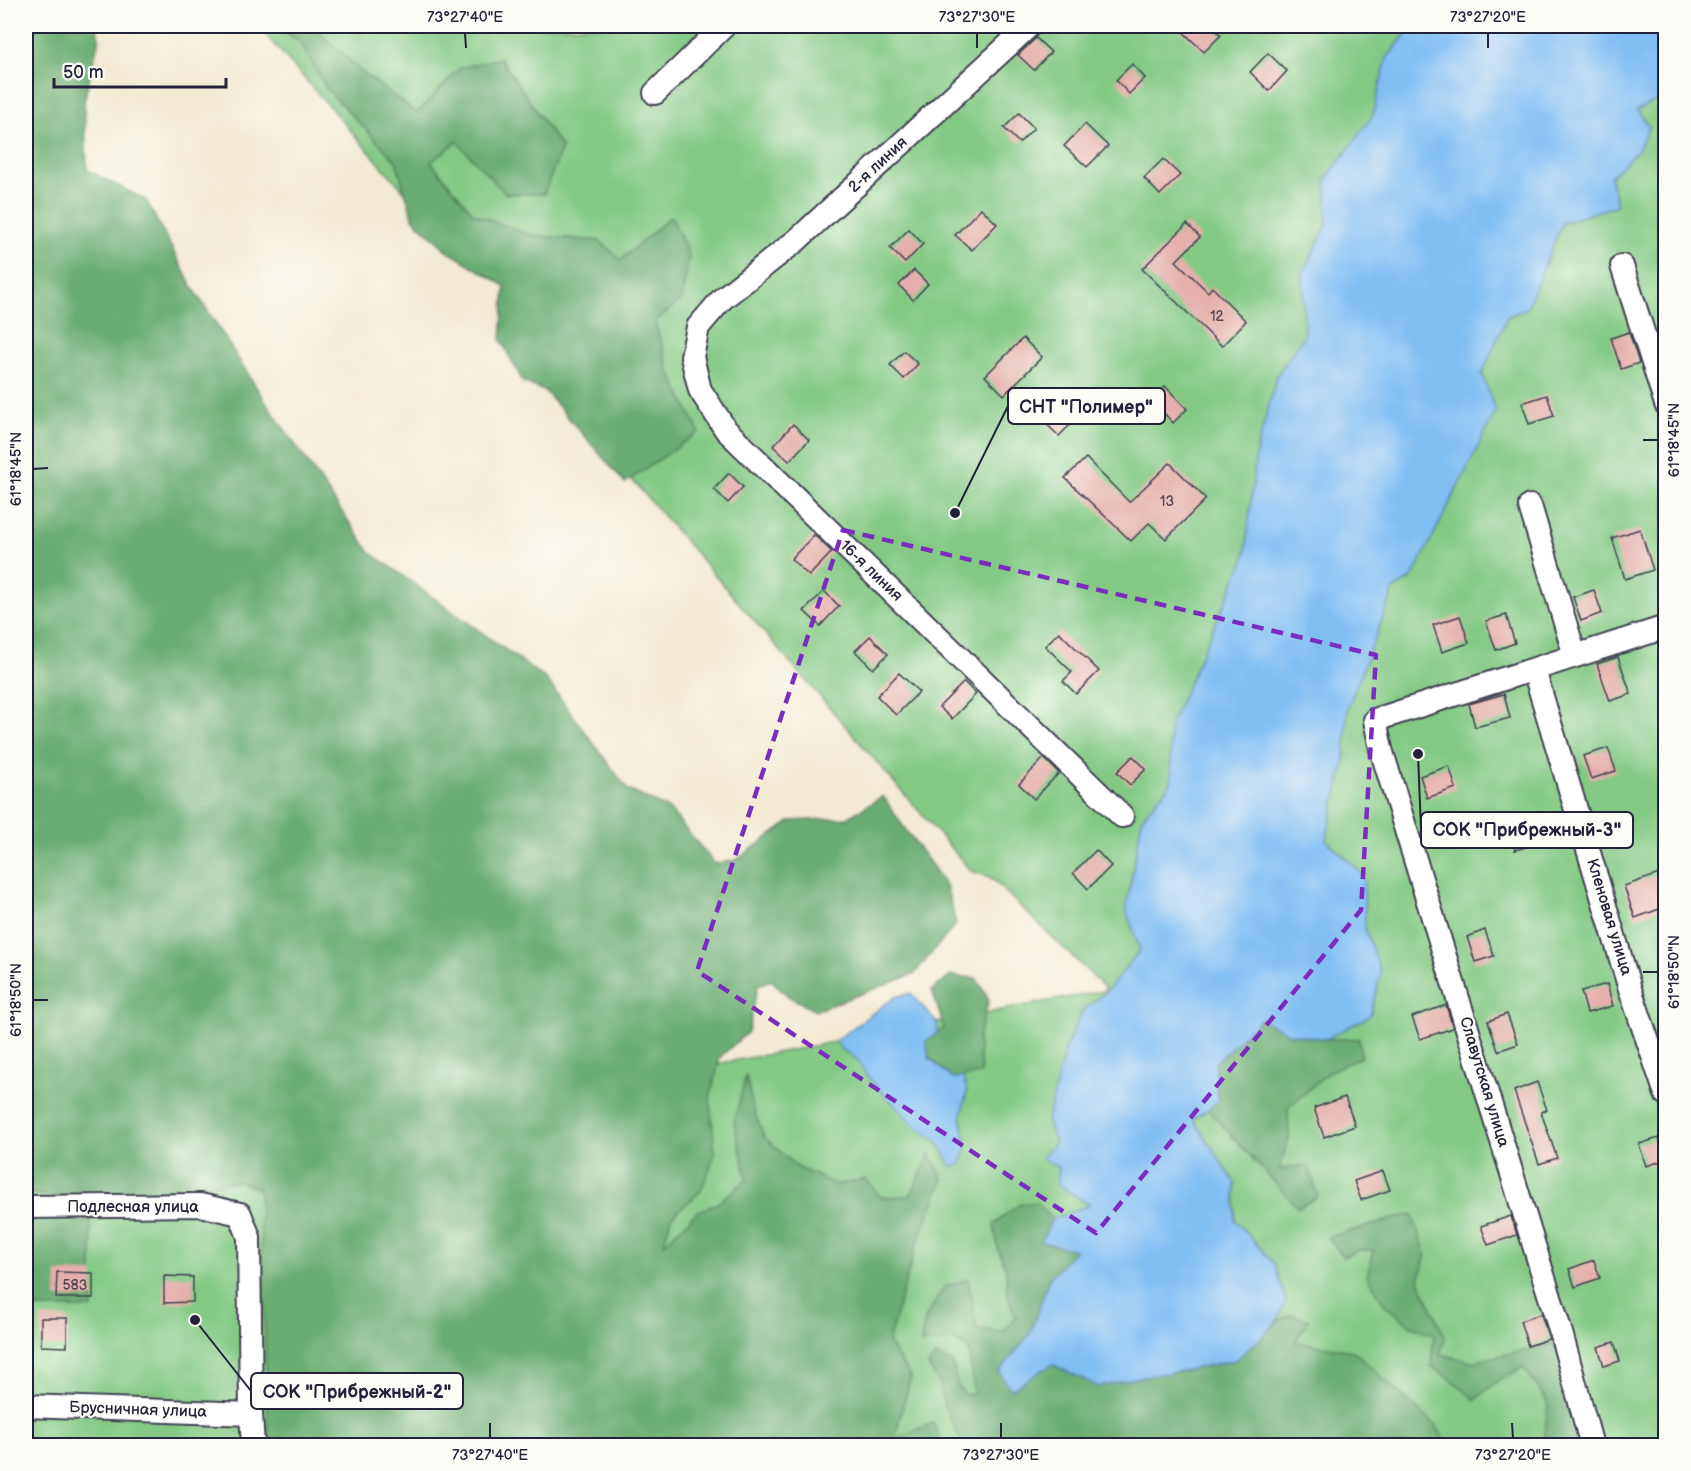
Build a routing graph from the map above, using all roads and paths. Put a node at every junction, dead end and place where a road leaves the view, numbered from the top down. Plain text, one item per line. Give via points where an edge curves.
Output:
1 (724, 26) edge
2 (1029, 26) edge
3 (655, 93) dead end
4 (1622, 266) dead end
5 (722, 299) joint
6 (1665, 404) edge
7 (1530, 506) dead end
8 (1665, 627) edge
9 (1575, 656) junction
10 (1534, 670) junction
11 (1122, 816) dead end
12 (1665, 1094) edge
13 (26, 1207) edge
14 (26, 1406) edge
15 (251, 1414) junction
16 (253, 1446) edge
17 (1592, 1446) edge

1 - 3 street
2 - 5 street, 2-я линия via 797,240
4 - 6 street
5 - 11 street, 16-я линия via 698,327 692,357 700,390 726,430
7 - 9 street
8 - 9 street
9 - 10 street
10 - 12 street, Кленовая улица
10 - 17 street, Славутская улица via 1375,720
13 - 15 street, Подлесная улица via 200,1205 240,1214 249,1237
14 - 15 street, Брусничная улица
15 - 16 street

